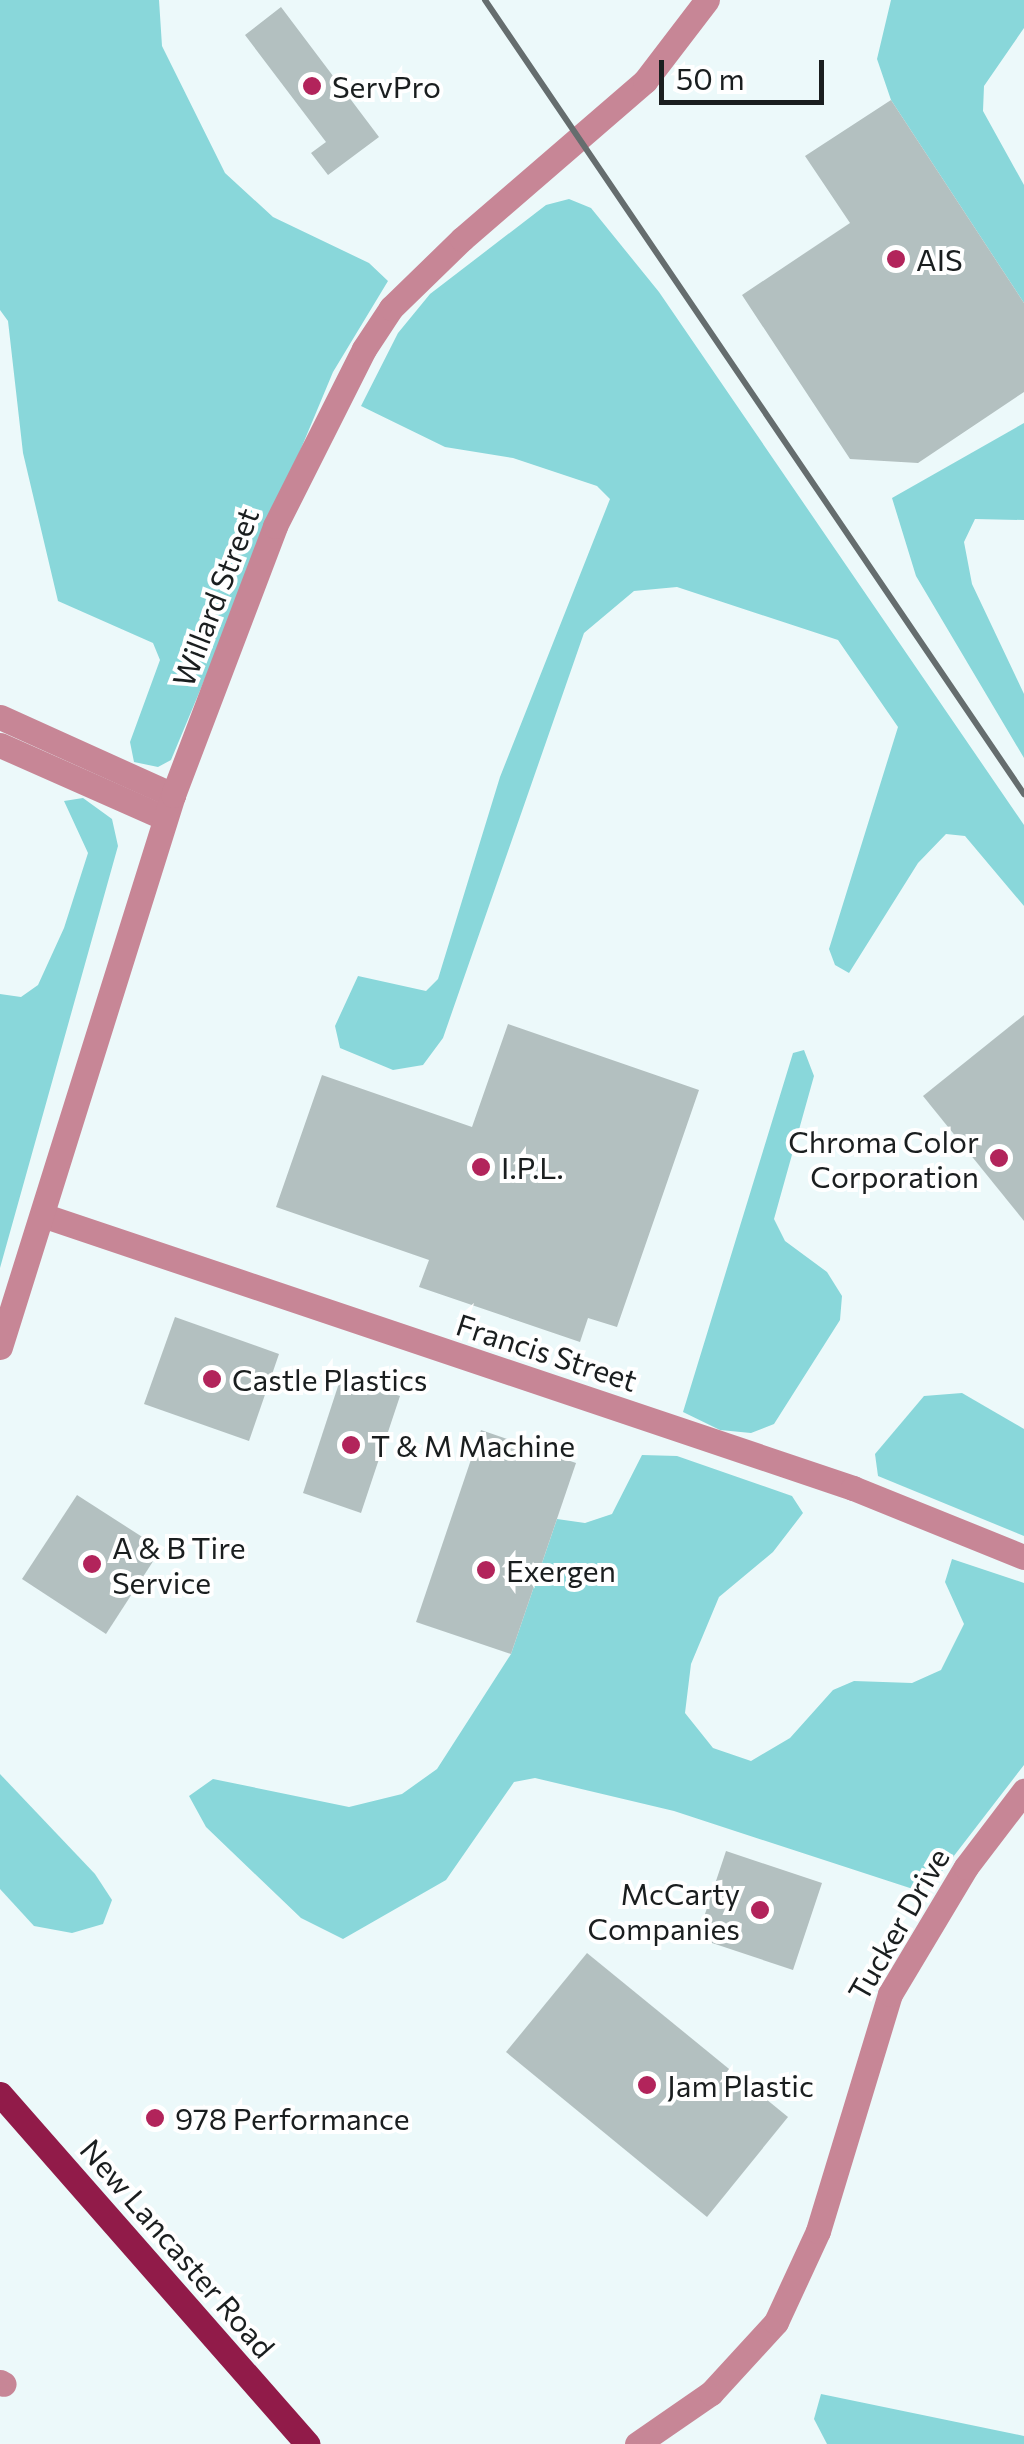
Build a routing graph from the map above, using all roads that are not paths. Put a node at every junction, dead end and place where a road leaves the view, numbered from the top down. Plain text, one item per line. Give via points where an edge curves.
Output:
1 (707, 0) edge
2 (0, 717) edge
3 (0, 745) edge
4 (169, 807) junction
5 (45, 1216) junction
6 (0, 1347) edge
7 (1024, 1558) edge
8 (1024, 1790) edge
9 (0, 2094) edge
10 (307, 2444) edge
11 (638, 2444) edge

1 - 4 street, Willard Street via 645,82 462,238 382,321 276,526
2 - 4 street
3 - 4 street
4 - 5 street, Willard Street
5 - 6 street, Willard Street
5 - 7 street, Francis Street via 853,1488
8 - 11 street, Tucker Drive via 966,1867 890,1994 818,2231 776,2322 710,2393
9 - 10 main road, New Lancaster Road

